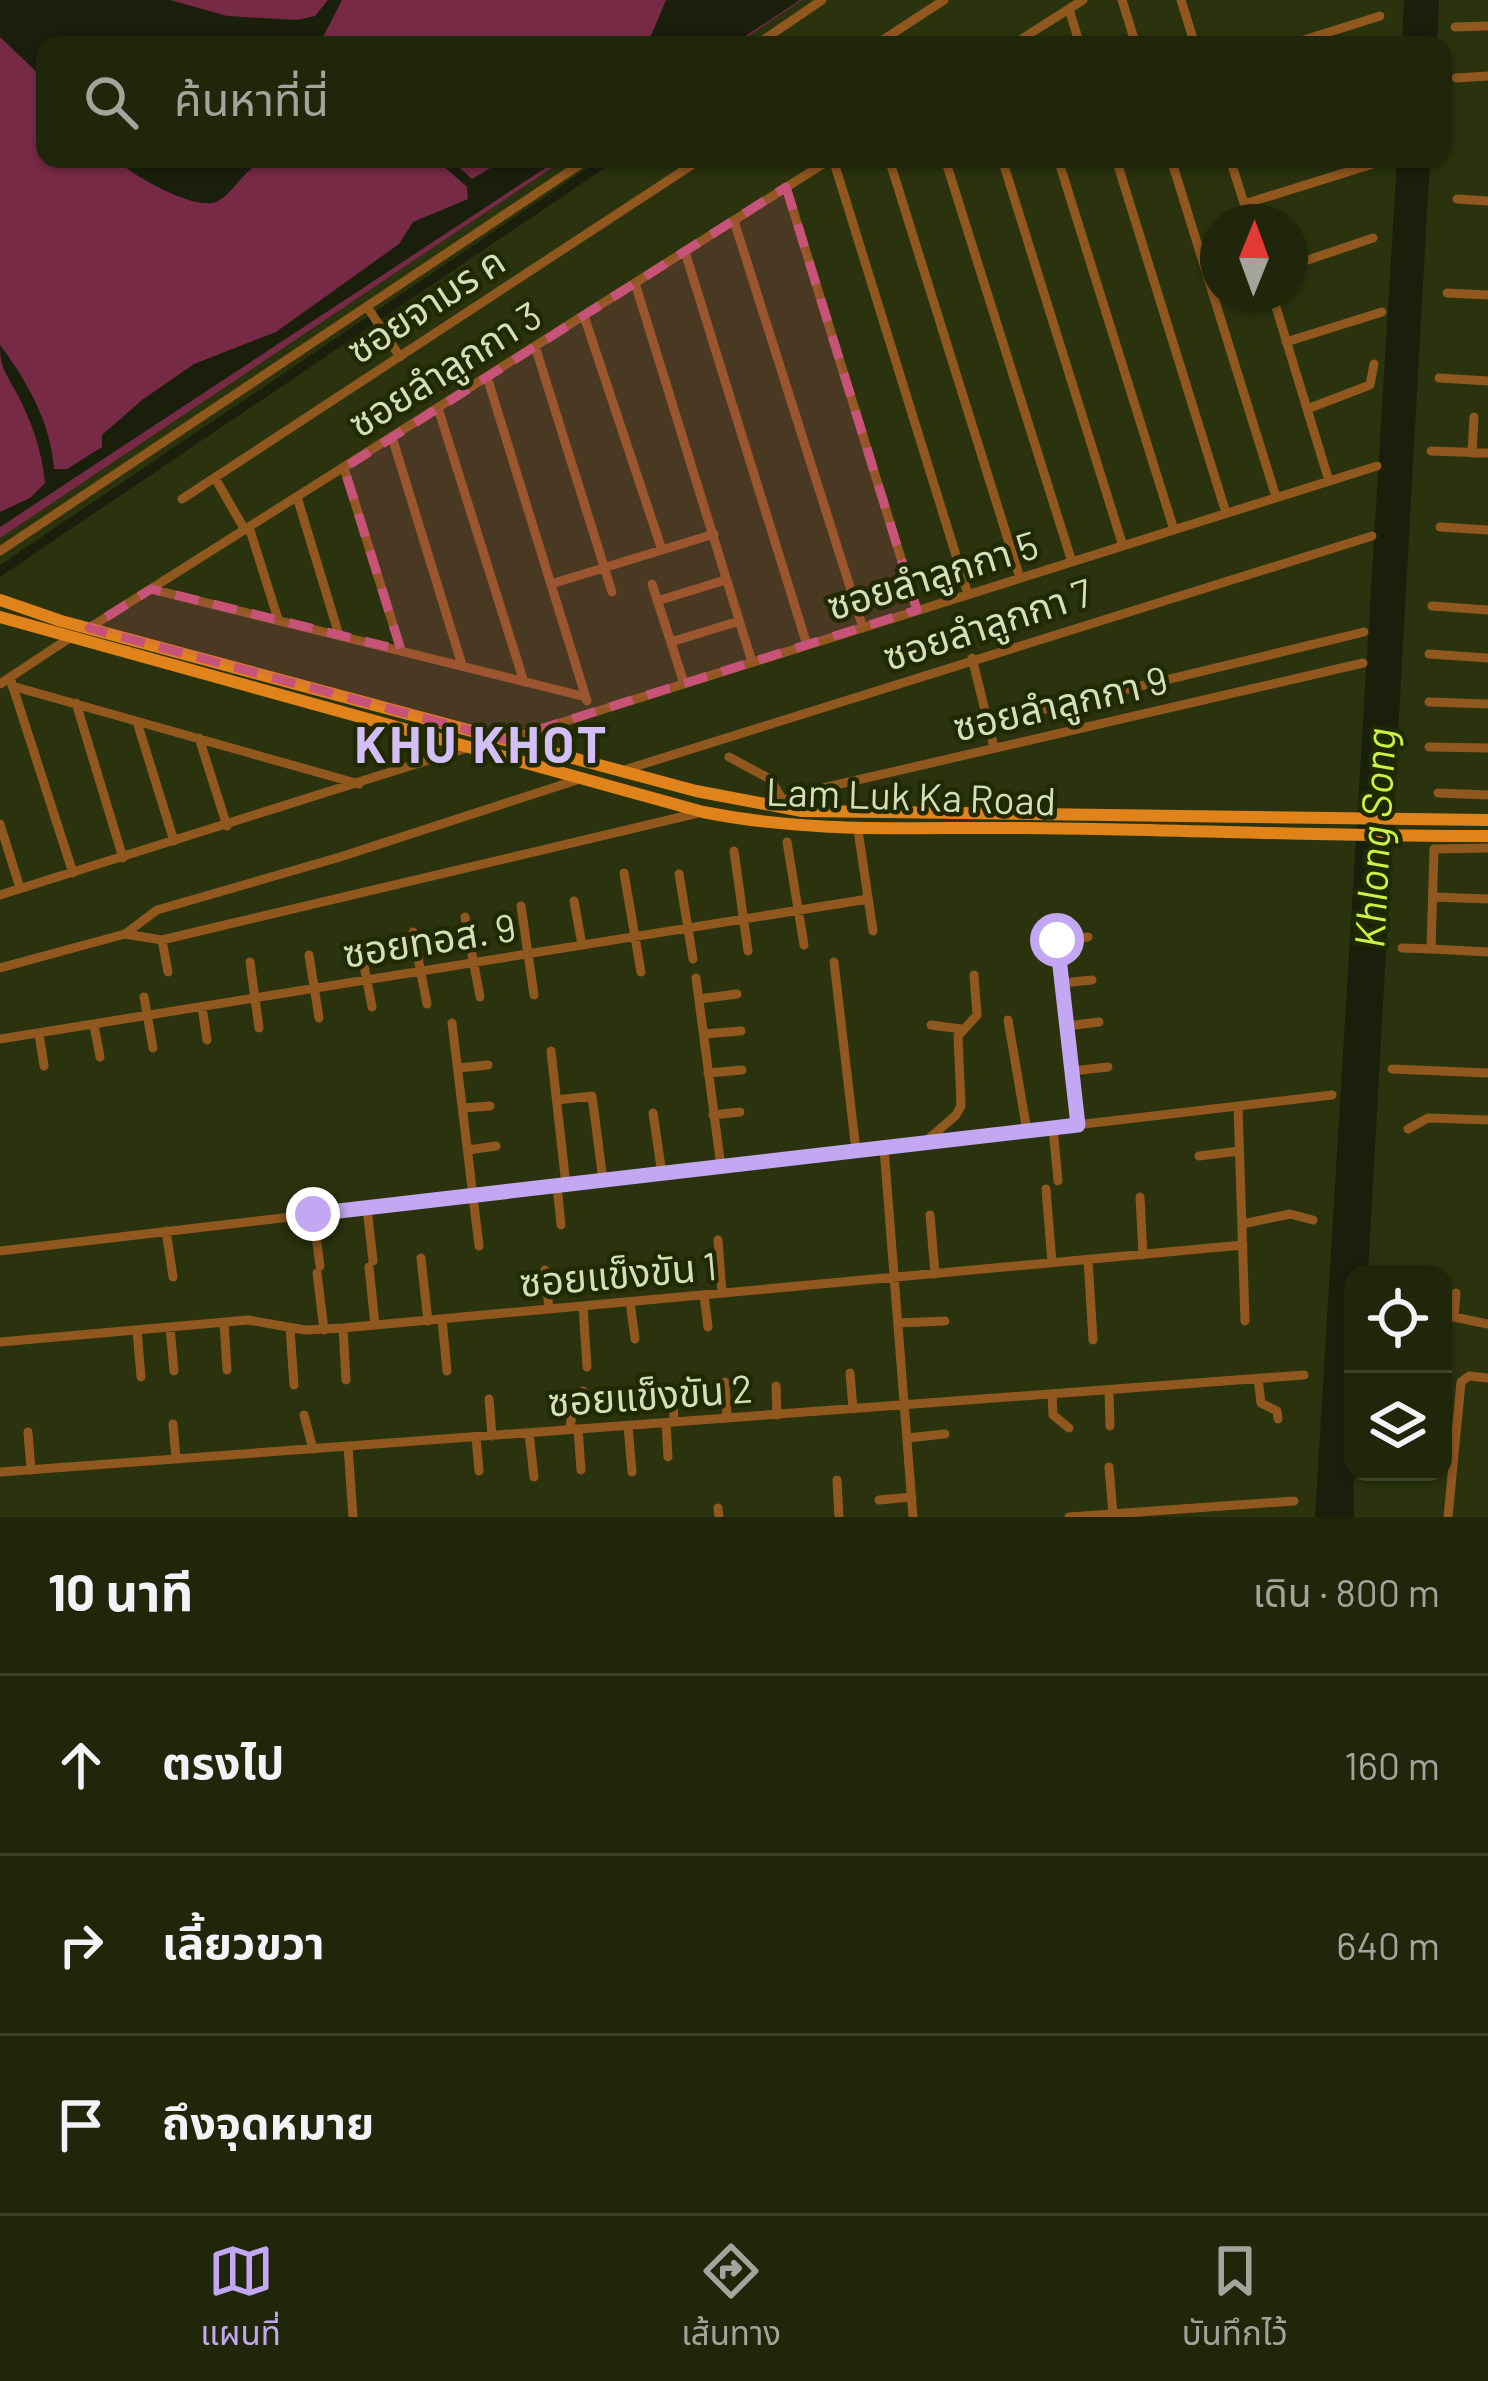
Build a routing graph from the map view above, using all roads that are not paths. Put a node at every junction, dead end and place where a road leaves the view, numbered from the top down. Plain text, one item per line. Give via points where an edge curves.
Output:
1 (822, 0) edge
2 (944, 0) edge
3 (1083, 0) edge
4 (1122, 0) edge
5 (1195, 0) edge
6 (1182, 2) edge
7 (1069, 9) junction
8 (1380, 16) dead end
9 (1488, 26) edge
10 (1455, 27) dead end
11 (769, 36) edge
12 (889, 36) edge
13 (1028, 36) edge
14 (1077, 36) edge
15 (1133, 36) edge
16 (1192, 36) edge
17 (1317, 36) edge
18 (1488, 76) edge
19 (1456, 78) dead end
20 (576, 168) edge
21 (687, 168) edge
22 (818, 168) edge
23 (835, 168) edge
24 (893, 168) edge
25 (948, 168) edge
26 (1005, 168) edge
27 (1061, 168) edge
28 (1119, 168) edge
29 (1174, 168) edge
30 (1233, 168) edge
31 (1360, 168) edge
32 (786, 188) junction
33 (1457, 199) dead end
34 (1488, 201) edge
35 (1244, 204) joint
36 (734, 221) junction
37 (1373, 238) dead end
38 (685, 252) junction
39 (1308, 260) edge
40 (635, 283) junction
41 (1447, 293) dead end
42 (1488, 295) edge
43 (1277, 312) edge
44 (1382, 312) dead end
45 (373, 315) junction
46 (584, 316) junction
47 (1286, 342) junction
48 (535, 346) junction
49 (400, 357) junction
50 (1374, 364) dead end
51 (487, 377) junction
52 (1438, 378) dead end
53 (1488, 381) edge
54 (437, 408) junction
55 (1307, 409) junction
56 (1474, 417) dead end
57 (392, 437) junction
58 (1432, 451) dead end
59 (1472, 453) junction
60 (1488, 453) edge
61 (1377, 466) dead end
62 (344, 468) junction
63 (215, 478) junction
64 (1329, 481) junction
65 (297, 497) junction
66 (1276, 497) junction
67 (182, 500) dead end
68 (1226, 513) junction
69 (1440, 527) dead end
70 (247, 528) junction
71 (1174, 530) junction
72 (1488, 530) edge
73 (715, 534) junction
74 (1372, 536) dead end
75 (1123, 545) junction
76 (662, 550) junction
77 (0, 551) edge
78 (1072, 562) junction
79 (604, 568) junction
80 (1020, 578) junction
81 (722, 581) dead end
82 (550, 584) junction
83 (652, 584) dead end
84 (151, 589) junction
85 (612, 592) dead end
86 (968, 594) junction
87 (0, 600) edge
88 (658, 601) junction
89 (1432, 606) dead end
90 (917, 610) junction
91 (1488, 610) edge
92 (0, 616) edge
93 (278, 619) junction
94 (736, 622) dead end
95 (89, 628) junction
96 (863, 628) junction
97 (1364, 632) dead end
98 (339, 635) junction
99 (71, 637) junction
100 (671, 643) junction
101 (808, 645) junction
102 (401, 650) junction
103 (1429, 654) dead end
104 (972, 658) junction
105 (1488, 658) edge
106 (752, 662) junction
107 (1363, 663) dead end
108 (462, 665) junction
109 (524, 682) junction
110 (684, 682) junction
111 (7, 683) edge
112 (586, 697) junction
113 (1429, 703) dead end
114 (76, 704) junction
115 (1488, 704) edge
116 (590, 712) junction
117 (137, 722) junction
118 (988, 723) junction
119 (200, 737) junction
120 (505, 740) junction
121 (470, 746) junction
122 (1429, 746) dead end
123 (994, 747) junction
124 (1488, 748) edge
125 (729, 757) dead end
126 (621, 771) junction
127 (585, 777) junction
128 (359, 784) junction
129 (1438, 793) dead end
130 (1488, 795) edge
131 (778, 803) junction
132 (703, 812) junction
133 (924, 813) junction
134 (1488, 820) edge
135 (0, 824) edge
136 (226, 826) junction
137 (925, 829) junction
138 (858, 830) junction
139 (1488, 836) edge
140 (174, 842) junction
141 (787, 842) dead end
142 (1488, 848) edge
143 (734, 851) dead end
144 (123, 858) junction
145 (73, 873) junction
146 (624, 873) dead end
147 (679, 874) dead end
148 (20, 888) junction
149 (0, 895) edge
150 (1433, 897) junction
151 (1488, 898) edge
152 (868, 899) junction
153 (574, 901) dead end
154 (521, 906) dead end
155 (799, 910) junction
156 (465, 917) dead end
157 (742, 919) junction
158 (1054, 919) dead end
159 (688, 928) junction
160 (873, 931) dead end
161 (413, 932) dead end
162 (125, 934) junction
163 (634, 936) junction
164 (1088, 937) dead end
165 (162, 940) junction
166 (1057, 940) junction
167 (360, 945) dead end
168 (582, 945) junction
169 (804, 946) dead end
170 (1402, 948) dead end
171 (1431, 949) junction
172 (748, 951) dead end
173 (1488, 952) edge
174 (528, 953) junction
175 (309, 955) dead end
176 (694, 959) dead end
177 (250, 962) dead end
178 (473, 962) junction
179 (834, 962) dead end
180 (0, 968) edge
181 (420, 971) junction
182 (167, 972) dead end
183 (641, 972) dead end
184 (974, 975) dead end
185 (696, 978) dead end
186 (366, 980) junction
187 (1092, 980) dead end
188 (1062, 983) junction
189 (315, 988) junction
190 (534, 994) dead end
191 (737, 994) dead end
192 (144, 997) dead end
193 (480, 997) dead end
194 (256, 998) junction
195 (699, 999) junction
196 (427, 1004) dead end
197 (372, 1006) dead end
198 (202, 1007) junction
199 (148, 1016) junction
200 (319, 1018) dead end
201 (1008, 1020) dead end
202 (1099, 1022) dead end
203 (452, 1023) dead end
204 (94, 1025) junction
205 (931, 1025) dead end
206 (1067, 1026) junction
207 (260, 1028) dead end
208 (961, 1029) junction
209 (741, 1030) dead end
210 (39, 1034) junction
211 (704, 1034) junction
212 (0, 1039) edge
213 (207, 1040) dead end
214 (153, 1048) dead end
215 (551, 1051) dead end
216 (100, 1057) dead end
217 (44, 1066) dead end
218 (488, 1066) dead end
219 (1108, 1067) dead end
220 (458, 1068) junction
221 (742, 1070) dead end
222 (1392, 1070) dead end
223 (1072, 1071) junction
224 (708, 1073) junction
225 (1488, 1073) edge
226 (1332, 1095) dead end
227 (557, 1100) junction
228 (490, 1106) dead end
229 (1238, 1106) junction
230 (463, 1108) junction
231 (740, 1112) dead end
232 (653, 1113) dead end
233 (713, 1115) junction
234 (1488, 1120) edge
235 (1078, 1125) junction
236 (1054, 1128) junction
237 (1408, 1130) dead end
238 (1028, 1131) junction
239 (924, 1143) junction
240 (496, 1146) dead end
241 (884, 1148) junction
242 (468, 1150) junction
243 (856, 1151) junction
244 (1239, 1151) junction
245 (1199, 1156) dead end
246 (721, 1167) junction
247 (662, 1174) junction
248 (603, 1180) junction
249 (1058, 1181) dead end
250 (561, 1185) junction
251 (1046, 1189) dead end
252 (474, 1196) junction
253 (1140, 1197) dead end
254 (368, 1208) junction
255 (313, 1214) junction
256 (930, 1215) dead end
257 (1313, 1220) dead end
258 (1242, 1224) junction
259 (561, 1225) dead end
260 (166, 1232) junction
261 (718, 1240) dead end
262 (1243, 1245) junction
263 (479, 1246) dead end
264 (0, 1251) edge
265 (1144, 1255) junction
266 (421, 1258) dead end
267 (1088, 1260) junction
268 (1052, 1263) junction
269 (545, 1270) dead end
270 (935, 1274) junction
271 (173, 1277) dead end
272 (895, 1277) junction
273 (722, 1293) junction
274 (1456, 1293) dead end
275 (704, 1295) junction
276 (631, 1302) junction
277 (583, 1306) junction
278 (549, 1310) junction
279 (442, 1319) junction
280 (428, 1321) junction
281 (945, 1321) dead end
282 (1245, 1321) dead end
283 (224, 1322) junction
284 (898, 1323) junction
285 (1488, 1324) edge
286 (376, 1325) junction
287 (170, 1327) junction
288 (708, 1327) dead end
289 (290, 1328) junction
290 (343, 1328) junction
291 (137, 1330) junction
292 (324, 1330) junction
293 (634, 1340) dead end
294 (1093, 1340) dead end
295 (0, 1342) edge
296 (587, 1367) dead end
297 (227, 1370) dead end
298 (173, 1371) dead end
299 (447, 1371) dead end
300 (850, 1373) dead end
301 (1304, 1376) dead end
302 (141, 1377) dead end
303 (1488, 1378) edge
304 (1258, 1379) junction
305 (346, 1380) dead end
306 (725, 1382) dead end
307 (294, 1384) dead end
308 (776, 1386) dead end
309 (1108, 1390) junction
310 (584, 1391) dead end
311 (1052, 1394) junction
312 (673, 1396) dead end
313 (489, 1400) dead end
314 (904, 1405) junction
315 (853, 1409) junction
316 (777, 1414) junction
317 (304, 1415) dead end
318 (727, 1418) junction
319 (1278, 1419) dead end
320 (670, 1423) junction
321 (173, 1424) dead end
322 (628, 1426) junction
323 (1110, 1426) dead end
324 (1069, 1428) dead end
325 (574, 1430) junction
326 (28, 1432) dead end
327 (530, 1433) junction
328 (945, 1434) dead end
329 (492, 1436) junction
330 (476, 1437) junction
331 (907, 1438) junction
332 (348, 1446) junction
333 (314, 1449) junction
334 (668, 1457) dead end
335 (176, 1459) junction
336 (1109, 1467) dead end
337 (31, 1470) junction
338 (581, 1470) dead end
339 (0, 1472) edge
340 (479, 1472) dead end
341 (632, 1472) dead end
342 (534, 1478) dead end
343 (837, 1480) dead end
344 (912, 1497) junction
345 (879, 1500) dead end
346 (1294, 1501) dead end
347 (1221, 1512) edge
348 (1170, 1513) edge
349 (1118, 1515) edge
350 (353, 1517) edge
351 (839, 1517) edge
352 (913, 1517) edge
353 (1069, 1517) edge
354 (1448, 1517) edge

1 - 11 street
2 - 12 street
3 - 7 street
4 - 15 street
5 - 6 street
6 - 16 street
7 - 13 street
7 - 14 street
8 - 17 street
9 - 10 street
18 - 19 street
20 - 45 street
21 - 49 street, ซอยจามร ค
22 - 32 street, ซอยลำลูกกา 3
23 - 86 street
24 - 80 street
25 - 78 street
26 - 75 street
27 - 71 street
28 - 68 street
29 - 66 street
30 - 35 street
31 - 35 street
32 - 36 street, ซอยลำลูกกา 3
32 - 90 street
33 - 34 street
36 - 38 street, ซอยลำลูกกา 3
36 - 96 street
37 - 39 street
38 - 40 street, ซอยลำลูกกา 3
38 - 101 street
40 - 46 street, ซอยลำลูกกา 3
40 - 73 street
41 - 42 street
43 - 47 street
44 - 47 street
45 - 49 street
45 - 77 street
46 - 48 street, ซอยลำลูกกา 3
46 - 76 street
47 - 55 street
48 - 51 street, ซอยลำลูกกา 3
48 - 79 street
49 - 63 street, ซอยจามร ค
50 - 55 street via 1370,385
51 - 54 street, ซอยลำลูกกา 3
51 - 82 street
52 - 53 street
54 - 57 street, ซอยลำลูกกา 3
54 - 109 street
55 - 64 street
56 - 59 street
57 - 62 street, ซอยลำลูกกา 3
57 - 108 street
58 - 59 street
59 - 60 street
61 - 64 street, ซอยลำลูกกา 5
62 - 65 street, ซอยลำลูกกา 3
62 - 102 street
63 - 67 street, ซอยจามร ค
63 - 70 street
64 - 66 street, ซอยลำลูกกา 5
65 - 70 street, ซอยลำลูกกา 3
65 - 98 street
66 - 68 street, ซอยลำลูกกา 5
68 - 71 street, ซอยลำลูกกา 5
69 - 72 street
70 - 84 street, ซอยลำลูกกา 3
70 - 93 street
71 - 75 street, ซอยลำลูกกา 5
73 - 76 street
73 - 106 street
74 - 104 street, ซอยลำลูกกา 7
75 - 78 street, ซอยลำลูกกา 5
76 - 79 street
78 - 80 street, ซอยลำลูกกา 5
79 - 82 street
79 - 85 street
80 - 86 street, ซอยลำลูกกา 5
81 - 88 street
82 - 112 street
83 - 88 street
84 - 93 street
84 - 95 street, ซอยลำลูกกา 3
86 - 90 street, ซอยลำลูกกา 5
87 - 95 main road, Lam Luk Ka Road
88 - 100 street
89 - 91 street
90 - 96 street, ซอยลำลูกกา 5
92 - 99 main road, Lam Luk Ka Road
93 - 98 street
94 - 100 street
95 - 120 main road, Lam Luk Ka Road
96 - 101 street, ซอยลำลูกกา 5
97 - 118 street
98 - 102 street
99 - 111 street
99 - 121 main road, Lam Luk Ka Road
100 - 110 street
101 - 106 street, ซอยลำลูกกา 5
102 - 108 street
103 - 105 street
104 - 118 street
104 - 126 street, ซอยลำลูกกา 7
106 - 110 street, ซอยลำลูกกา 5
107 - 123 street, ซอยลำลูกกา 9
108 - 109 street
109 - 112 street
110 - 116 street, ซอยลำลูกกา 5
111 - 114 street
111 - 145 street
112 - 116 street
113 - 115 street
114 - 117 street
114 - 144 street
116 - 120 street, ซอยลำลูกกา 5
117 - 119 street
117 - 140 street
118 - 123 street
119 - 128 street
119 - 136 street
120 - 126 main road, Lam Luk Ka Road
121 - 127 main road, Lam Luk Ka Road
121 - 128 street
122 - 124 street
123 - 131 street, ซอยลำลูกกา 9
125 - 131 street via 770,779
126 - 131 main road, Lam Luk Ka Road
127 - 132 main road, Lam Luk Ka Road
127 - 162 street via 157,910
128 - 136 street
129 - 130 street
131 - 133 main road, Lam Luk Ka Road via 802,811
132 - 138 main road, Lam Luk Ka Road
132 - 165 street
133 - 134 main road, Lam Luk Ka Road
133 - 137 main road
135 - 148 street
136 - 140 street
137 - 138 main road, Lam Luk Ka Road
137 - 139 main road, Lam Luk Ka Road
138 - 152 street
140 - 144 street
141 - 155 street
142 - 150 street via 1435,849
143 - 157 street
144 - 145 street
145 - 148 street
146 - 163 street
147 - 159 street
148 - 149 street
150 - 151 street
150 - 171 street
152 - 155 street, ซอยทอส. 9
152 - 160 street
153 - 168 street
154 - 174 street
155 - 157 street, ซอยทอส. 9
155 - 169 street
156 - 178 street
157 - 159 street, ซอยทอส. 9
157 - 172 street
158 - 166 street
159 - 163 street, ซอยทอส. 9
159 - 176 street
161 - 181 street
162 - 165 street
162 - 180 street
163 - 168 street, ซอยทอส. 9
163 - 183 street
164 - 166 street
165 - 182 street
166 - 188 street
167 - 186 street
168 - 174 street, ซอยทอส. 9
170 - 171 street
171 - 173 street
174 - 178 street, ซอยทอส. 9
174 - 190 street
175 - 189 street
177 - 194 street
178 - 181 street, ซอยทอส. 9
178 - 193 street
179 - 243 street
181 - 186 street, ซอยทอส. 9
181 - 196 street
184 - 208 street via 977,1015
185 - 195 street
186 - 189 street, ซอยทอส. 9
186 - 197 street
187 - 188 street
188 - 206 street
189 - 194 street, ซอยทอส. 9
189 - 200 street
191 - 195 street
192 - 199 street
194 - 198 street, ซอยทอส. 9
194 - 207 street
195 - 211 street
198 - 199 street, ซอยทอส. 9
198 - 213 street
199 - 204 street, ซอยทอส. 9
199 - 214 street
201 - 238 street
202 - 206 street
203 - 220 street
204 - 210 street, ซอยทอส. 9
204 - 216 street
205 - 208 street
206 - 223 street
208 - 239 street via 961,1106
209 - 211 street
210 - 212 street, ซอยทอส. 9
210 - 217 street
211 - 224 street
215 - 227 street
218 - 220 street
219 - 223 street
220 - 230 street
221 - 224 street
222 - 225 street
223 - 235 street
224 - 233 street
226 - 229 street
227 - 248 street via 592,1096
227 - 250 street
228 - 230 street
229 - 235 street
229 - 244 street
230 - 242 street
231 - 233 street
232 - 247 street
233 - 246 street
234 - 237 street via 1429,1118
235 - 236 street
236 - 238 street
236 - 249 street
238 - 239 street
239 - 241 street
240 - 242 street
241 - 243 street
241 - 272 street
242 - 252 street
243 - 246 street
244 - 245 street
244 - 258 street
246 - 247 street
247 - 248 street
248 - 250 street
250 - 252 street
250 - 259 street
251 - 268 street
252 - 254 street
252 - 263 street
253 - 265 street
254 - 255 street
254 - 286 street
255 - 260 street
255 - 292 street
256 - 270 street
257 - 258 street via 1290,1214
258 - 262 street
260 - 264 street
260 - 271 street
261 - 273 street
262 - 265 street, ซอยแข็งขัน 1
262 - 282 street
265 - 267 street, ซอยแข็งขัน 1
266 - 280 street
267 - 268 street, ซอยแข็งขัน 1
267 - 294 street
268 - 270 street, ซอยแข็งขัน 1
269 - 278 street
270 - 272 street, ซอยแข็งขัน 1
272 - 273 street, ซอยแข็งขัน 1
272 - 284 street
273 - 275 street, ซอยแข็งขัน 1
274 - 285 street via 1454,1316
275 - 276 street, ซอยแข็งขัน 1
275 - 288 street
276 - 277 street, ซอยแข็งขัน 1
276 - 293 street
277 - 278 street, ซอยแข็งขัน 1
277 - 296 street
278 - 279 street, ซอยแข็งขัน 1
279 - 280 street, ซอยแข็งขัน 1
279 - 299 street
280 - 286 street, ซอยแข็งขัน 1
281 - 284 street
283 - 287 street, ซอยแข็งขัน 1
283 - 289 street, ซอยแข็งขัน 1
283 - 297 street
284 - 314 street
286 - 290 street, ซอยแข็งขัน 1
287 - 291 street, ซอยแข็งขัน 1
287 - 298 street
289 - 292 street, ซอยแข็งขัน 1
289 - 307 street
290 - 292 street, ซอยแข็งขัน 1
290 - 305 street
291 - 295 street, ซอยแข็งขัน 1
291 - 302 street
300 - 315 street
301 - 304 street, ซอยแข็งขัน 2
303 - 354 street via 1461,1382
304 - 309 street, ซอยแข็งขัน 2
304 - 319 street via 1261,1403
306 - 318 street
308 - 316 street
309 - 311 street, ซอยแข็งขัน 2
309 - 323 street
310 - 325 street via 570,1418
311 - 314 street, ซอยแข็งขัน 2
311 - 324 street via 1053,1415
312 - 320 street
313 - 329 street
314 - 315 street, ซอยแข็งขัน 2
314 - 331 street
315 - 316 street, ซอยแข็งขัน 2
316 - 318 street, ซอยแข็งขัน 2
317 - 333 street
318 - 320 street, ซอยแข็งขัน 2
320 - 322 street, ซอยแข็งขัน 2
320 - 334 street
321 - 335 street
322 - 325 street, ซอยแข็งขัน 2
322 - 341 street
325 - 327 street, ซอยแข็งขัน 2
325 - 338 street
326 - 337 street
327 - 329 street, ซอยแข็งขัน 2
327 - 342 street
328 - 331 street
329 - 330 street, ซอยแข็งขัน 2
330 - 332 street, ซอยแข็งขัน 2
330 - 340 street
331 - 344 street
332 - 333 street, ซอยแข็งขัน 2
332 - 350 street
333 - 335 street, ซอยแข็งขัน 2
335 - 337 street, ซอยแข็งขัน 2
336 - 349 street
337 - 339 street, ซอยแข็งขัน 2
343 - 351 street
344 - 345 street
344 - 352 street
346 - 347 street
347 - 348 street
348 - 349 street
349 - 353 street

